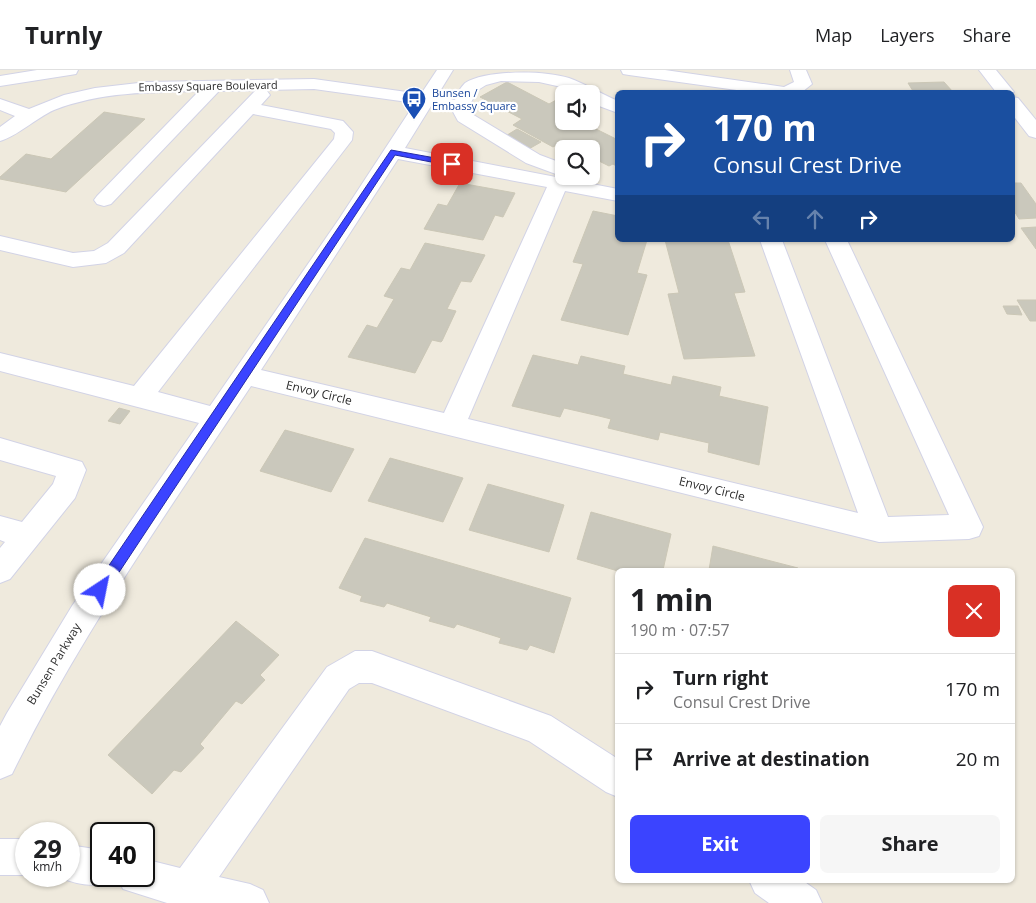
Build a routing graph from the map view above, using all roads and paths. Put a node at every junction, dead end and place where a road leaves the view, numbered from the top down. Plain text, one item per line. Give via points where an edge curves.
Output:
1 (70, 70) edge
2 (445, 70) edge
3 (628, 70) edge
4 (798, 70) edge
5 (987, 70) edge
6 (194, 78) edge
7 (0, 81) edge
8 (271, 84) junction
9 (215, 85) junction
10 (568, 85) edge
11 (770, 90) edge
12 (794, 90) edge
13 (1003, 90) edge
14 (426, 100) junction
15 (600, 100) edge
16 (0, 104) edge
17 (460, 106) junction
18 (1015, 106) edge
19 (615, 107) edge
20 (248, 108) junction
21 (11, 123) edge
22 (1036, 132) edge
23 (393, 152) junction
24 (555, 173) edge
25 (555, 176) edge
26 (600, 178) edge
27 (615, 181) edge
28 (557, 185) edge
29 (586, 185) edge
30 (615, 194) edge
31 (104, 200) dead end
32 (772, 242) edge
33 (837, 242) edge
34 (0, 243) edge
35 (0, 362) edge
36 (245, 375) junction
37 (140, 398) junction
38 (216, 417) junction
39 (452, 425) junction
40 (0, 449) edge
41 (0, 528) edge
42 (879, 530) junction
43 (27, 536) junction
44 (0, 570) edge
45 (0, 762) edge
46 (615, 778) edge
47 (0, 857) edge
48 (15, 857) edge
49 (155, 883) edge
50 (773, 883) edge
51 (188, 896) edge
52 (250, 903) edge
53 (803, 903) edge

1 - 7 street
2 - 14 street, Bunsen Parkway
3 - 11 street
4 - 12 street via 803,84
5 - 13 street
6 - 9 street, Embassy Square Boulevard
6 - 21 street, Embassy Square Boulevard via 95,91 60,101
8 - 9 street, Embassy Square Boulevard
8 - 14 street, Embassy Square Boulevard via 316,84
8 - 20 street
9 - 31 street
10 - 17 street via 520,76 481,80 471,87
14 - 17 street, Embassy Square Boulevard
14 - 23 street, Bunsen Parkway
15 - 19 street
16 - 21 street
17 - 24 street via 464,118
18 - 22 street
20 - 34 street via 132,233 116,248 98,258 73,260
20 - 37 street via 337,126 344,132 343,140
23 - 25 street
23 - 36 street, Bunsen Parkway
26 - 27 street
28 - 39 street
29 - 30 street
32 - 42 street
33 - 42 street, Envoy Circle via 969,527
35 - 37 street
36 - 38 street, Bunsen Parkway
36 - 39 street, Envoy Circle
37 - 38 street
38 - 45 street, Bunsen Parkway via 89,606 22,717
39 - 42 street, Envoy Circle
40 - 43 street via 72,470 65,490
41 - 43 street
43 - 44 street
46 - 51 street via 539,728 372,667 355,667 338,678
47 - 48 street
49 - 51 street
50 - 53 street
51 - 52 street

